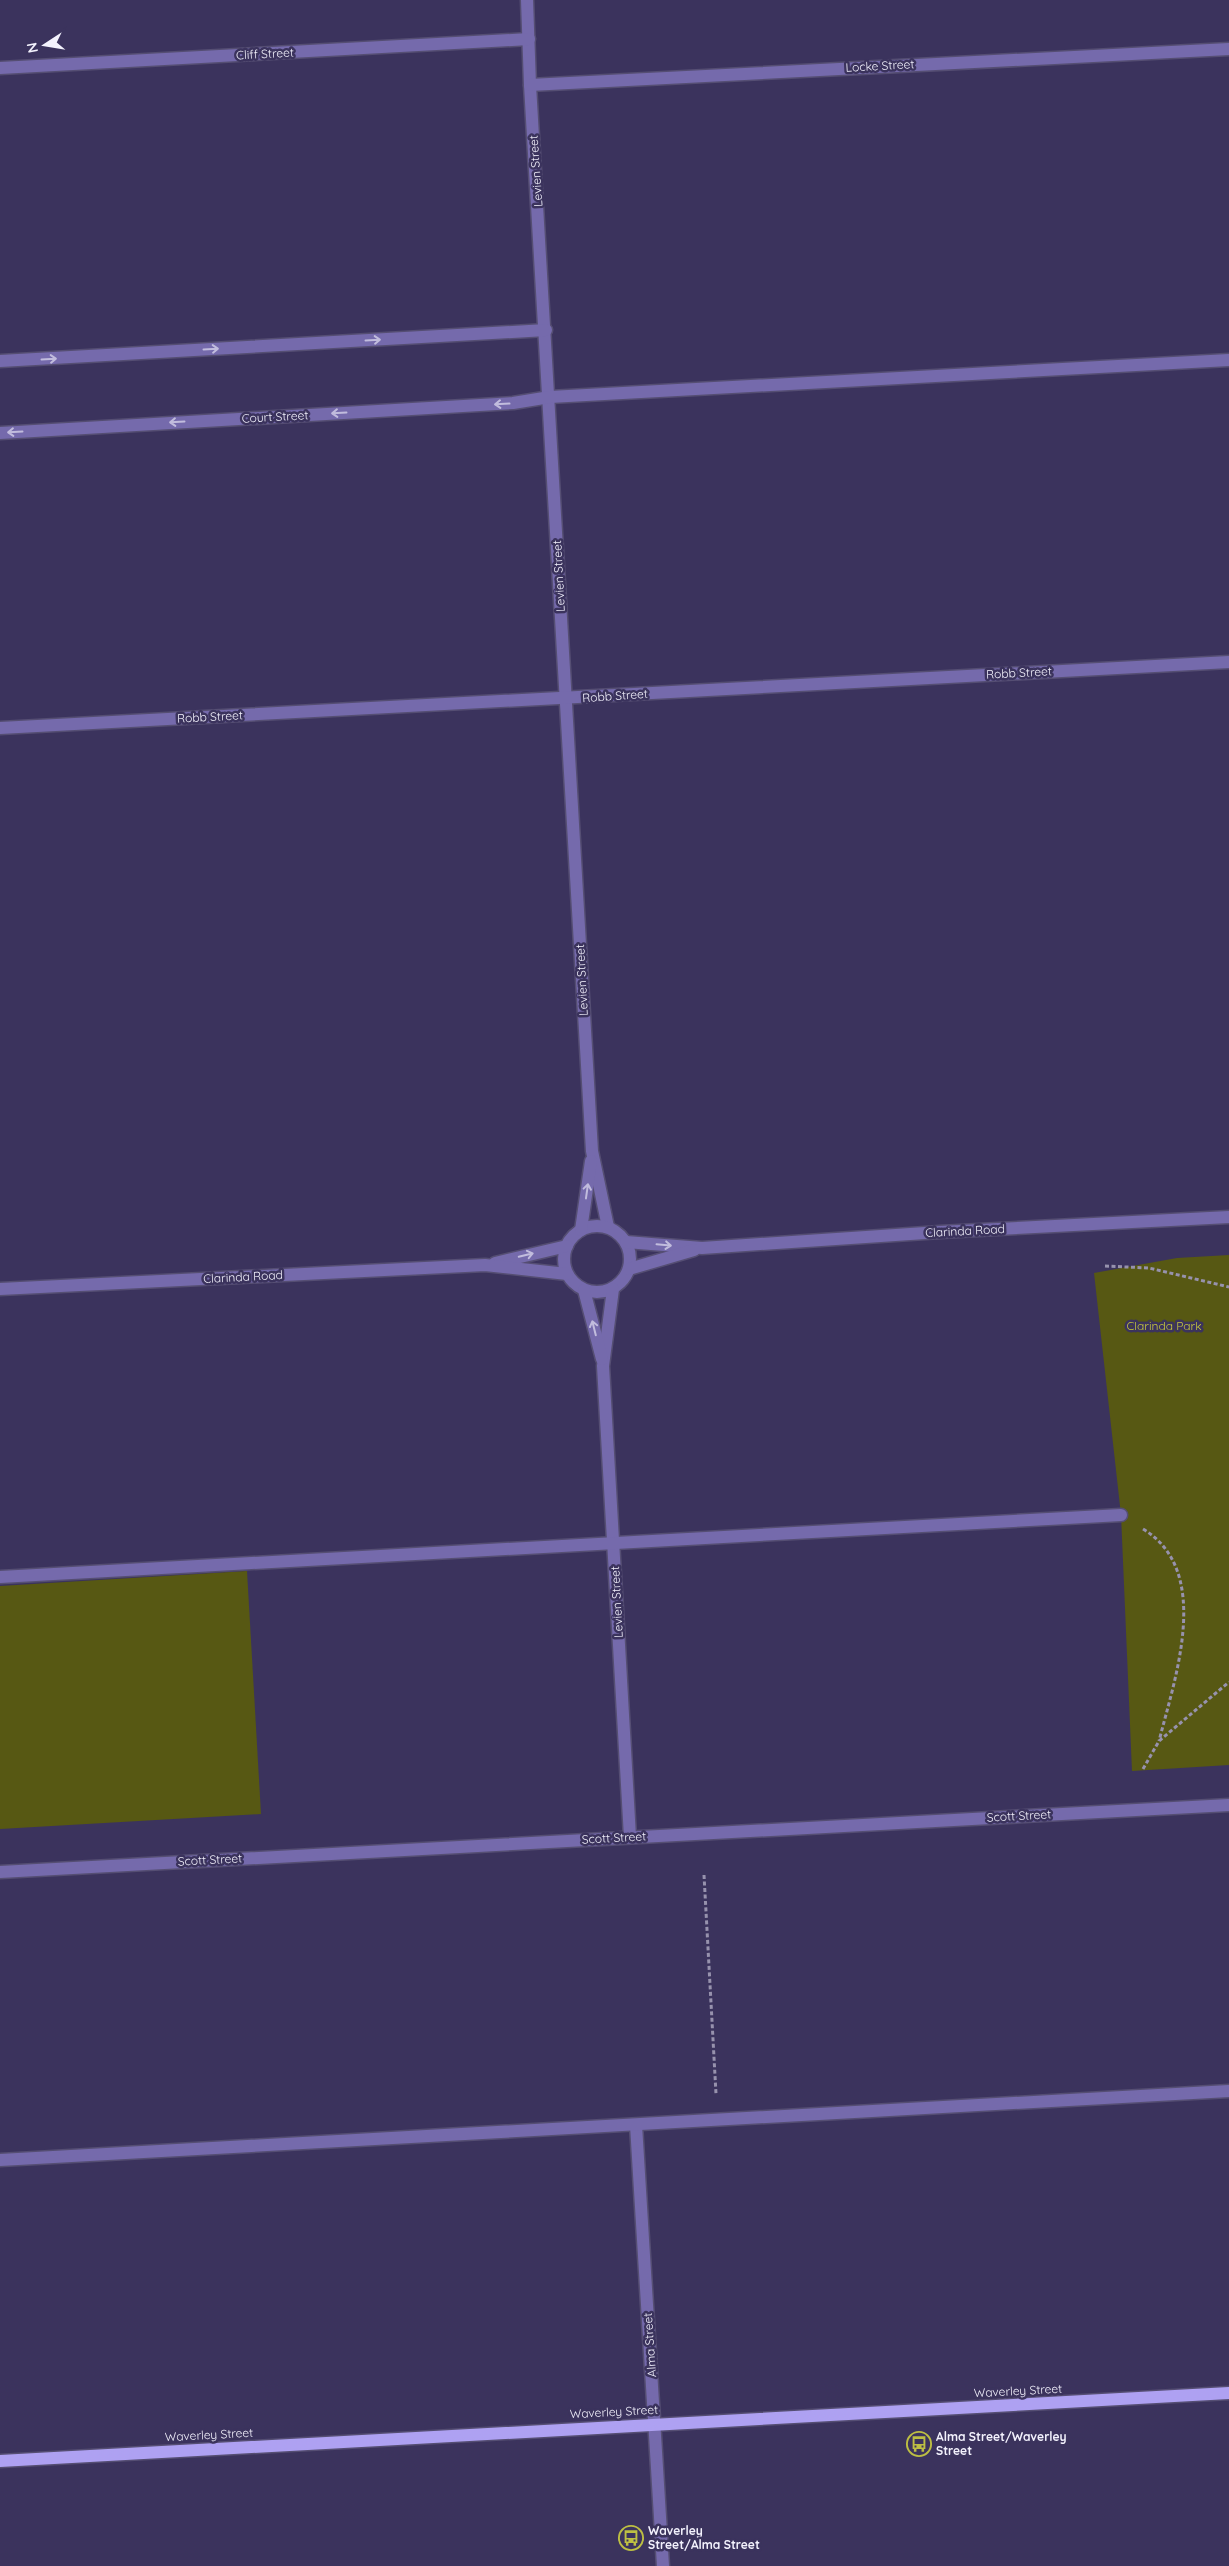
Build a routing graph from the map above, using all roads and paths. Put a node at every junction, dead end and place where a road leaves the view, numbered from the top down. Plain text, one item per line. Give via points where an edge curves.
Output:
1 (527, 0) edge
2 (529, 39) junction
3 (1229, 49) edge
4 (0, 68) edge
5 (530, 85) junction
6 (546, 330) junction
7 (1229, 360) edge
8 (0, 362) edge
9 (550, 397) junction
10 (0, 433) edge
11 (1229, 662) edge
12 (566, 699) junction
13 (0, 728) edge
14 (592, 1151) junction
15 (1229, 1217) edge
16 (608, 1228) junction
17 (581, 1230) junction
18 (626, 1242) junction
19 (567, 1246) junction
20 (702, 1248) junction
21 (485, 1265) junction
22 (1105, 1266) dead end
23 (629, 1270) junction
24 (567, 1274) junction
25 (1229, 1287) edge
26 (0, 1289) edge
27 (613, 1289) junction
28 (584, 1290) junction
29 (604, 1366) junction
30 (1121, 1515) joint
31 (614, 1544) junction
32 (0, 1577) edge
33 (1229, 1682) edge
34 (1159, 1741) junction
35 (1143, 1769) dead end
36 (1229, 1805) edge
37 (630, 1837) junction
38 (0, 1872) edge
39 (704, 1875) dead end
40 (1229, 2091) edge
41 (718, 2120) junction
42 (636, 2125) junction
43 (0, 2160) edge
44 (1229, 2393) edge
45 (655, 2424) junction
46 (0, 2461) edge
47 (664, 2566) edge

1 - 2 street, Levien Street
2 - 4 street, Cliff Street
2 - 5 street, Levien Street
3 - 5 street, Locke Street
5 - 6 street, Levien Street
8 -> 6 street
6 - 9 street, Levien Street
7 - 9 street, Court Street
9 -> 10 street, Court Street via 514,403
9 - 12 street, Levien Street
11 - 12 street, Robb Street
12 - 13 street, Robb Street
12 - 14 street, Levien Street
14 - 16 street, Levien Street
17 -> 14 street, Levien Street
15 - 20 street, Clarinda Road
16 - 17 street via 599,1226
16 - 18 street
17 - 19 street
18 -> 20 street, Clarinda Road
18 - 23 street via 630,1250
21 -> 19 street, Clarinda Road
19 - 24 street via 564,1264
20 - 23 street, Clarinda Road
21 - 24 street, Clarinda Road
21 - 26 street, Clarinda Road
22 - 25 path via 1149,1268
23 - 27 street
24 - 28 street
27 - 28 street via 594,1293
27 - 29 street, Levien Street
29 -> 28 street, Levien Street
29 - 31 street, Levien Street
30 - 31 street
30 - 34 path via 1154,1536 1175,1562 1182,1598 1184,1631
31 - 32 street
31 - 37 street, Levien Street
33 - 34 path
34 - 35 path
36 - 37 street, Scott Street
37 - 38 street, Scott Street
39 - 41 path
40 - 41 street
41 - 42 street
42 - 43 street
42 - 45 street, Alma Street
44 - 45 main road, Waverley Street
45 - 46 main road, Waverley Street
45 - 47 street, Alma Street

